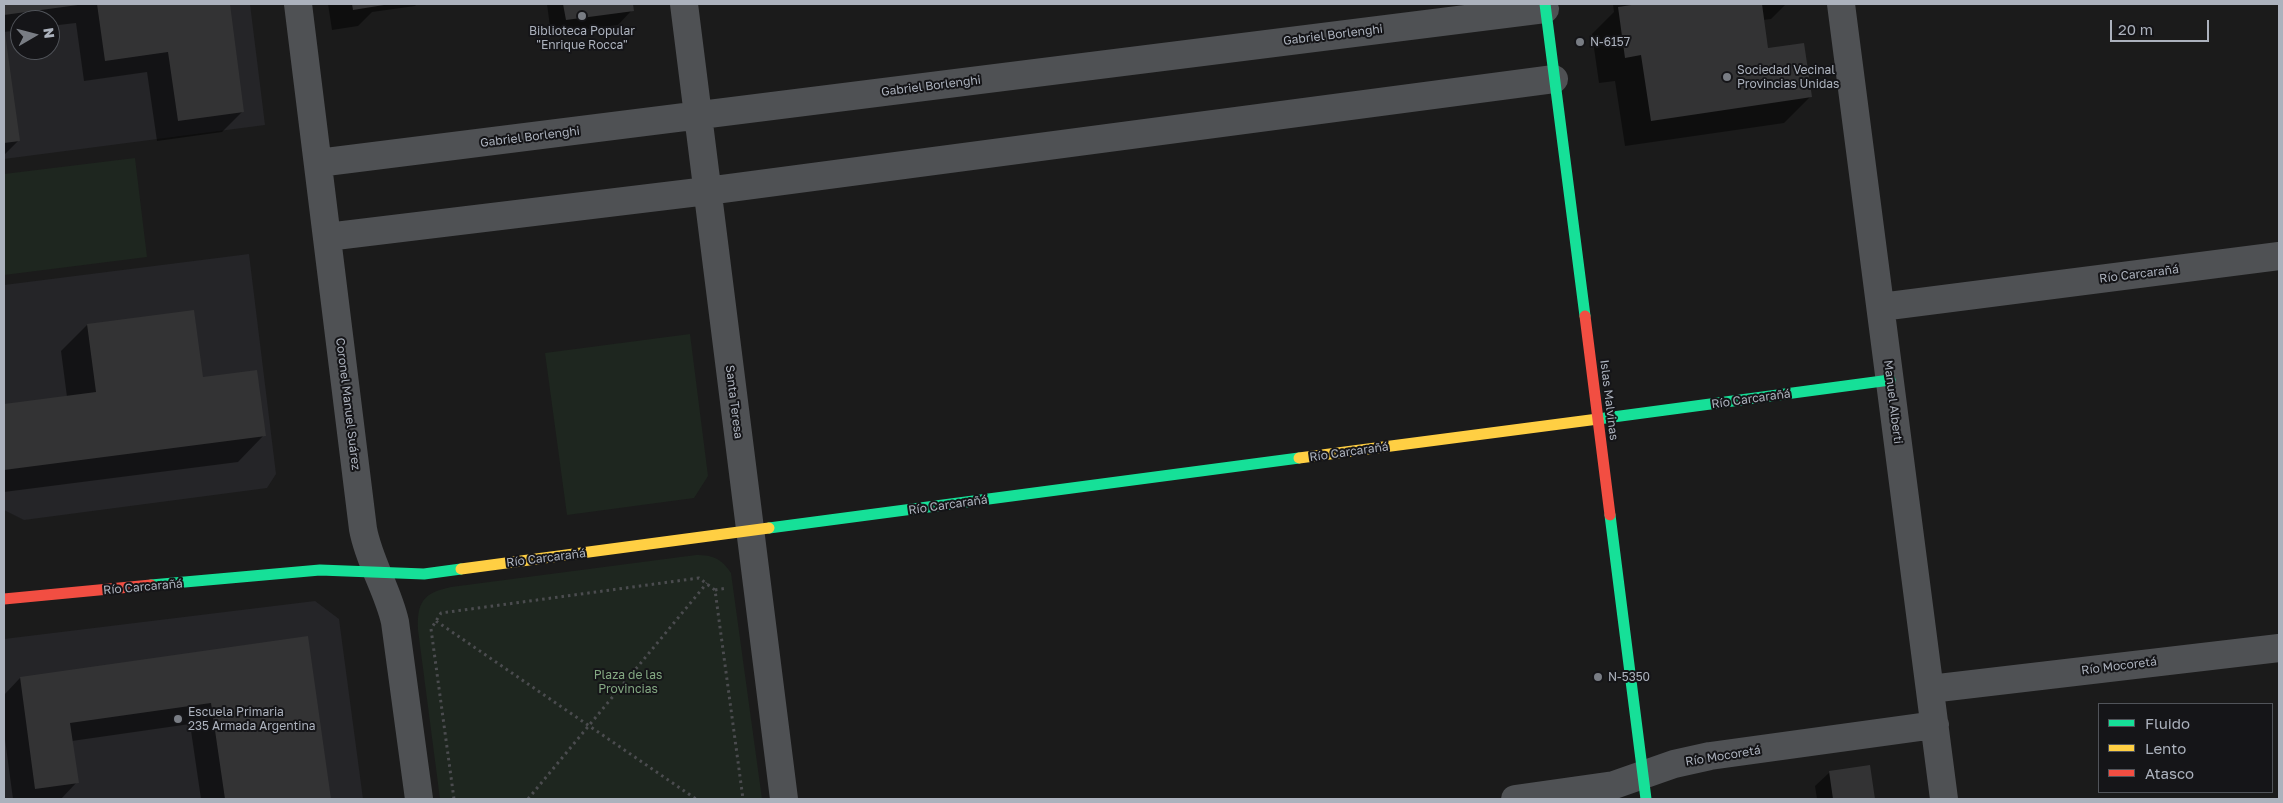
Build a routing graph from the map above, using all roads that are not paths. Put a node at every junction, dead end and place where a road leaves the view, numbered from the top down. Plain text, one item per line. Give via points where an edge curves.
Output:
1 (298, 4) edge
2 (684, 4) edge
3 (1841, 4) edge
4 (1545, 6) edge
5 (1554, 79) junction
6 (698, 116) junction
7 (318, 163) junction
8 (707, 191) junction
9 (327, 237) junction
10 (2279, 256) edge
11 (1881, 307) junction
12 (1890, 380) junction
13 (1597, 420) junction
14 (750, 532) junction
15 (377, 572) junction
16 (4, 599) edge
17 (2279, 648) edge
18 (1930, 689) junction
19 (1935, 725) junction
20 (1644, 788) edge
21 (419, 799) edge
22 (784, 799) edge
23 (1515, 799) edge
24 (1944, 799) edge

1 - 7 street, Coronel Manuel Suárez
2 - 6 street, Santa Teresa
3 - 11 street, Manuel Alberti
4 - 5 street, Islas Malvinas
4 - 6 street, Gabriel Borlenghi
5 - 8 street
5 - 13 street, Islas Malvinas
6 - 7 street, Gabriel Borlenghi
6 - 8 street, Santa Teresa
7 - 9 street, Coronel Manuel Suárez
8 - 9 street
8 - 14 street, Santa Teresa
9 - 15 street, Coronel Manuel Suárez via 363,529
10 - 11 street, Río Carcarañá
11 - 12 street, Manuel Alberti
12 - 13 street, Río Carcarañá
12 - 18 street, Manuel Alberti
13 - 14 street, Río Carcarañá
13 - 20 street, Islas Malvinas
14 - 15 street, Río Carcarañá via 424,574
14 - 22 street, Santa Teresa
15 - 16 street, Río Carcarañá via 320,570
15 - 21 street, Coronel Manuel Suárez via 395,622
17 - 18 street, Río Mocoretá
18 - 19 street, Manuel Alberti
19 - 20 street, Río Mocoretá via 1710,756 1674,764
19 - 24 street, Manuel Alberti
20 - 23 street, Río Mocoretá via 1602,788

